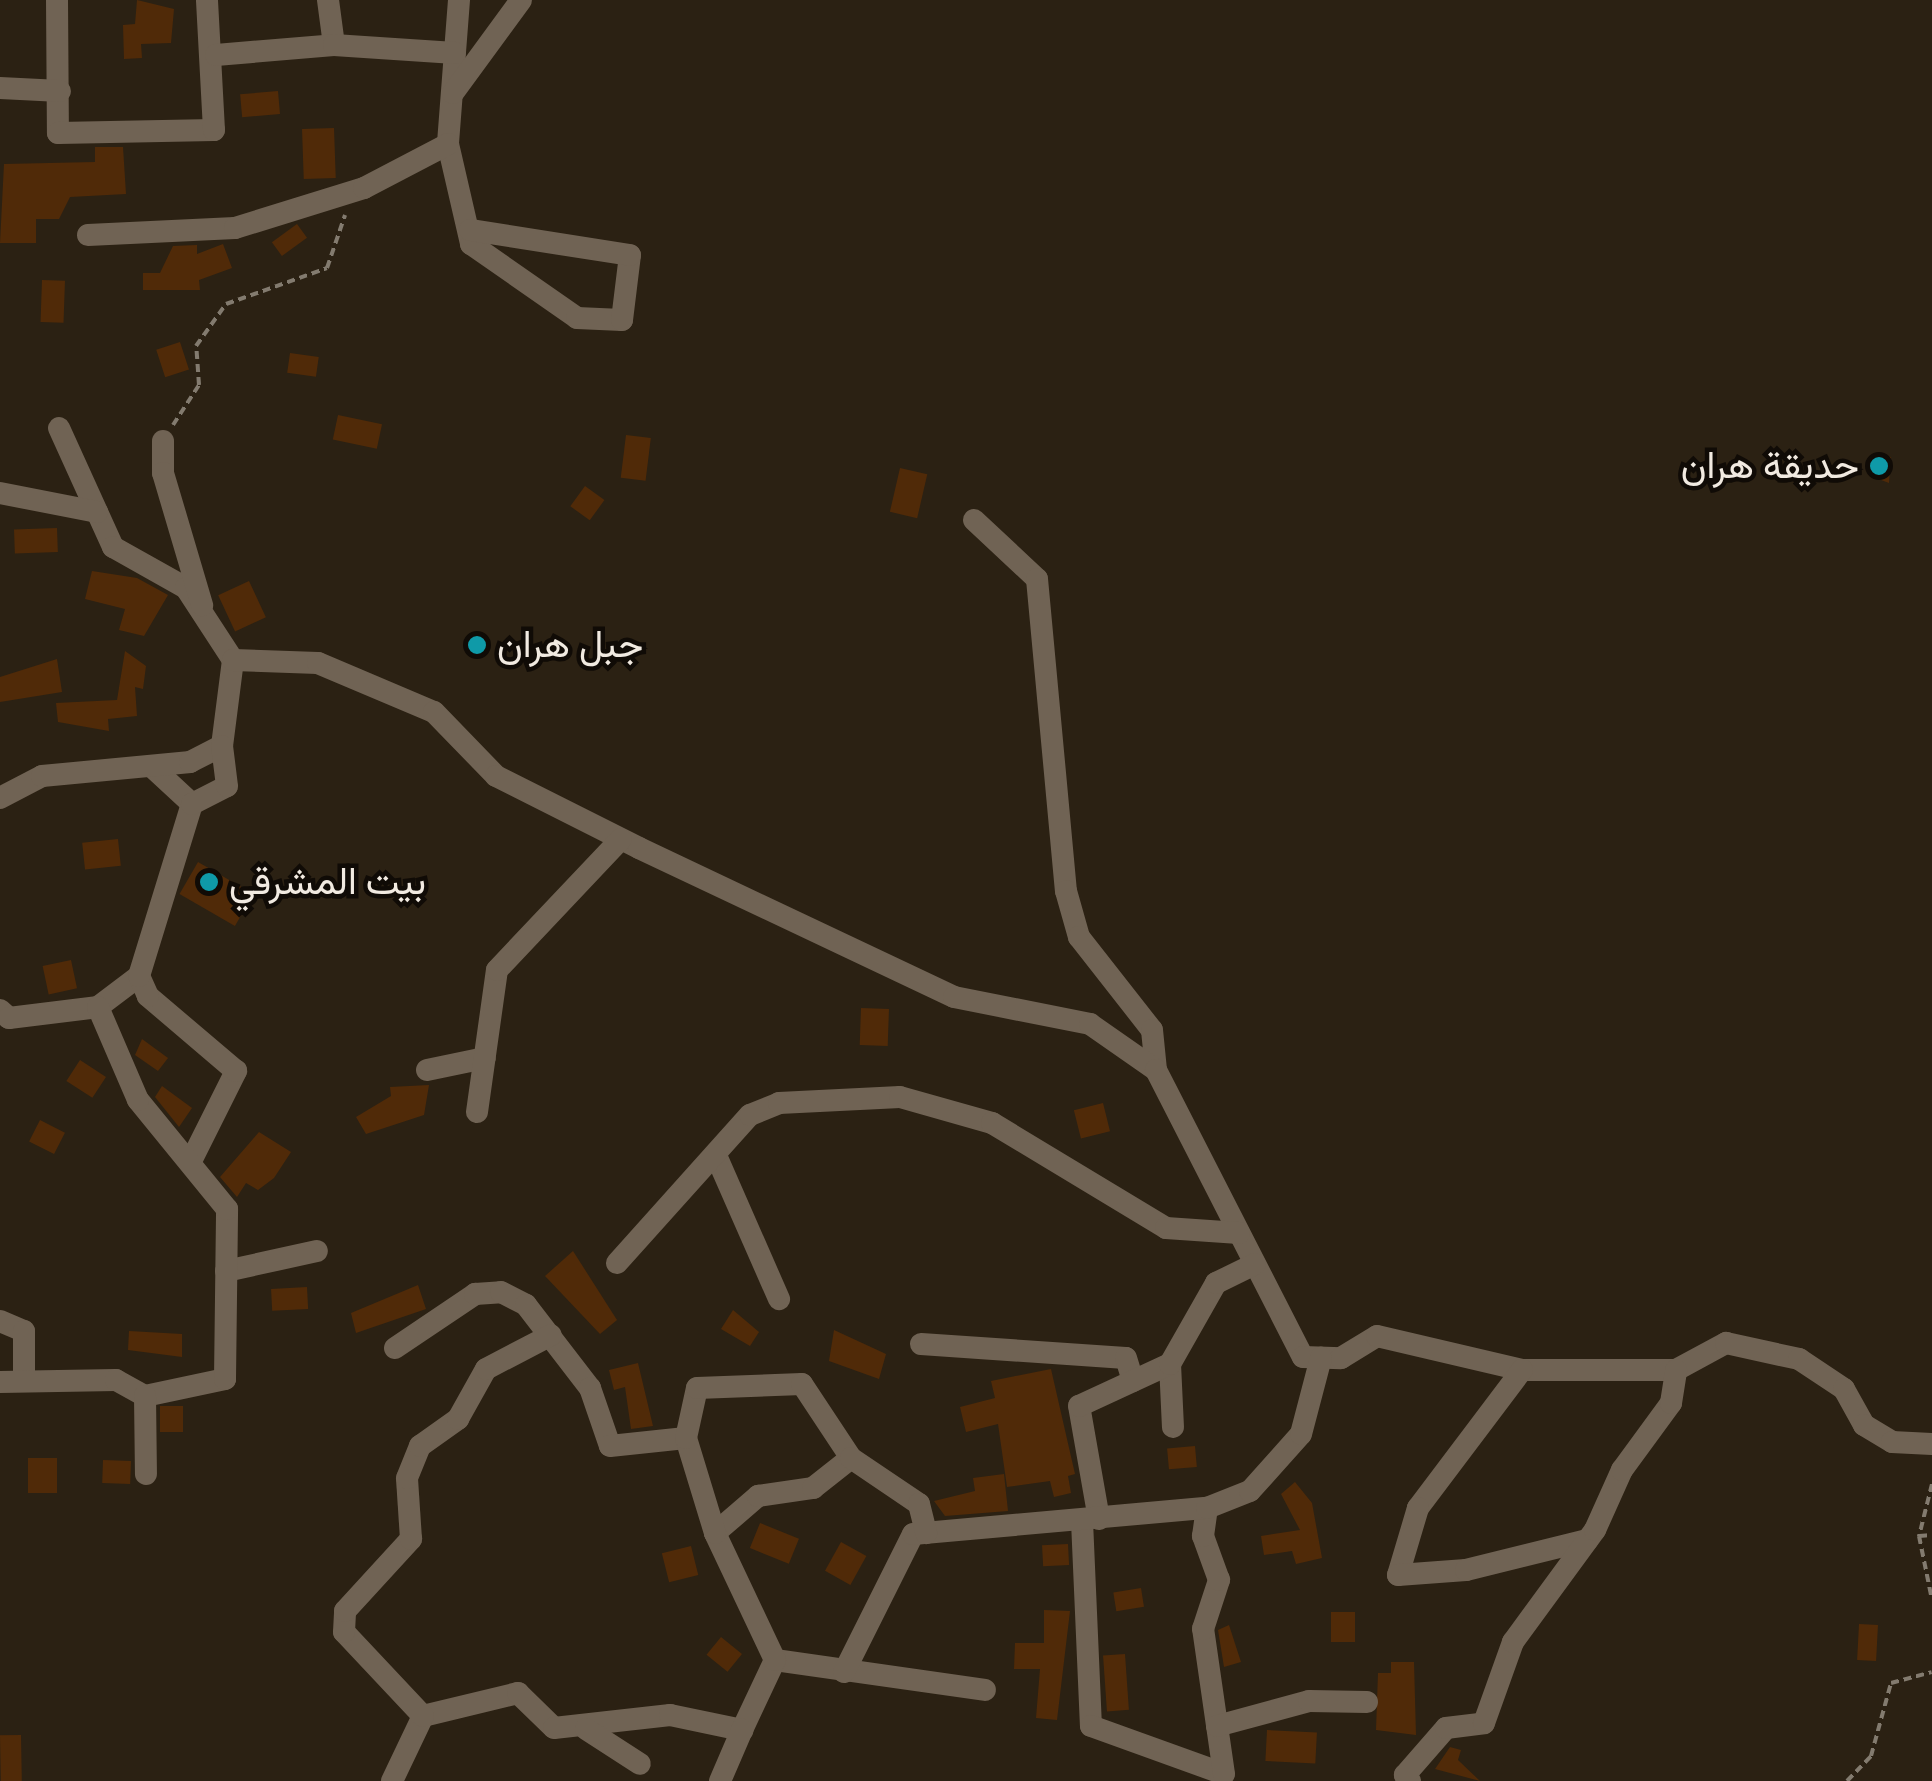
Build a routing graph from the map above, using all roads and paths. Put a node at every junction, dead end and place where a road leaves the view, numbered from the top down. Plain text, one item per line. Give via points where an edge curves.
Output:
1 (57, 0) edge
2 (207, 0) edge
3 (328, 0) edge
4 (460, 0) edge
5 (520, 0) edge
6 (334, 44) junction
7 (456, 53) junction
8 (216, 55) junction
9 (0, 88) edge
10 (60, 92) junction
11 (452, 92) junction
12 (448, 144) junction
13 (352, 192) junction
14 (470, 230) junction
15 (88, 235) dead end
16 (59, 428) dead end
17 (163, 442) joint
18 (0, 493) edge
19 (97, 512) junction
20 (974, 520) dead end
21 (205, 618) junction
22 (233, 660) junction
23 (222, 746) junction
24 (150, 766) junction
25 (0, 798) edge
26 (192, 804) junction
27 (621, 839) junction
28 (140, 976) junction
29 (98, 1008) junction
30 (0, 1010) edge
31 (485, 1058) junction
32 (427, 1070) dead end
33 (1156, 1070) junction
34 (478, 1112) dead end
35 (718, 1160) junction
36 (191, 1161) junction
37 (1239, 1233) junction
38 (318, 1251) dead end
39 (617, 1263) dead end
40 (1255, 1264) junction
41 (226, 1272) junction
42 (779, 1300) dead end
43 (0, 1322) edge
44 (552, 1336) junction
45 (921, 1344) dead end
46 (395, 1348) dead end
47 (1322, 1358) junction
48 (1170, 1364) junction
49 (1522, 1370) junction
50 (1676, 1370) junction
51 (24, 1379) junction
52 (1134, 1380) junction
53 (0, 1382) edge
54 (145, 1396) junction
55 (1173, 1427) dead end
56 (686, 1438) junction
57 (1932, 1444) edge
58 (851, 1458) junction
59 (146, 1474) dead end
60 (1932, 1484) edge
61 (1207, 1508) junction
62 (1091, 1520) junction
63 (926, 1533) junction
64 (715, 1534) junction
65 (1919, 1536) junction
66 (1932, 1536) edge
67 (1587, 1540) junction
68 (1932, 1600) edge
69 (775, 1660) junction
70 (844, 1672) junction
71 (1932, 1672) edge
72 (985, 1690) dead end
73 (1367, 1702) dead end
74 (423, 1716) junction
75 (1217, 1726) junction
76 (586, 1729) junction
77 (742, 1730) junction
78 (640, 1764) dead end
79 (392, 1781) edge
80 (720, 1781) edge
81 (1410, 1781) edge
82 (1847, 1781) edge

1 - 10 street
2 - 8 street
3 - 6 street
4 - 7 street
5 - 11 street
6 - 7 street
6 - 8 street
7 - 11 street
8 - 10 street via 214,130 58,133
9 - 10 street
11 - 12 street
12 - 13 street
12 - 14 street
13 - 15 street via 235,228
13 - 17 path via 327,268 226,304 196,346 198,385
14 - 14 street via 630,255 622,320 577,318 471,244
16 - 19 street
17 - 21 street via 163,473
18 - 19 street
19 - 21 street via 112,547 186,588
20 - 33 street via 1037,579 1066,891 1080,938 1152,1030
21 - 22 street
22 - 23 street
22 - 27 street via 318,663 434,712 496,776
23 - 24 street
23 - 26 street via 227,786
24 - 25 street via 42,776
24 - 26 street
26 - 28 street
27 - 31 street via 497,970
27 - 33 street via 954,997 1090,1024
28 - 29 street
28 - 36 street via 148,996 236,1071
29 - 30 street via 9,1018
29 - 36 street via 138,1100
31 - 32 street
31 - 34 street
33 - 37 street
35 - 37 street via 763,1108 900,1097 992,1123 1166,1228
35 - 39 street
35 - 42 street
36 - 41 street via 227,1209
37 - 40 street
38 - 41 street
40 - 47 street via 1302,1358
40 - 48 street via 1216,1283
41 - 54 street via 225,1379
43 - 51 street via 24,1331
44 - 46 street via 526,1305 488,1291
44 - 56 street via 590,1388 610,1446
44 - 74 street via 486,1369 458,1419 420,1446 408,1478 411,1539 345,1612 344,1632
45 - 52 street via 1126,1358
47 - 49 street via 1341,1358 1377,1336
47 - 61 street via 1292,1452 1250,1492
48 - 52 street
48 - 55 street
49 - 50 street
49 - 67 street via 1418,1508 1398,1575 1466,1570
50 - 57 street via 1726,1343 1799,1359 1844,1389 1864,1425 1892,1442
50 - 67 street via 1670,1402
51 - 53 street
51 - 54 street via 116,1380
52 - 62 street via 1079,1406
54 - 59 street
56 - 58 street via 697,1388 792,1379 812,1393
56 - 64 street
58 - 63 street via 909,1492
58 - 64 street via 813,1488 758,1496
60 - 65 path
61 - 62 street
61 - 75 street via 1203,1536 1219,1580 1203,1629
62 - 63 street
62 - 75 street via 1091,1726 1224,1774
63 - 70 street via 913,1534
64 - 69 street
65 - 66 path
65 - 68 path
67 - 81 street via 1513,1642 1484,1723 1446,1728 1405,1775
69 - 70 street
69 - 77 street
70 - 72 street
71 - 82 path via 1891,1683 1870,1756
73 - 75 street via 1309,1702
74 - 76 street via 518,1693 554,1728
74 - 79 street
76 - 77 street via 670,1716
76 - 78 street
77 - 80 street

